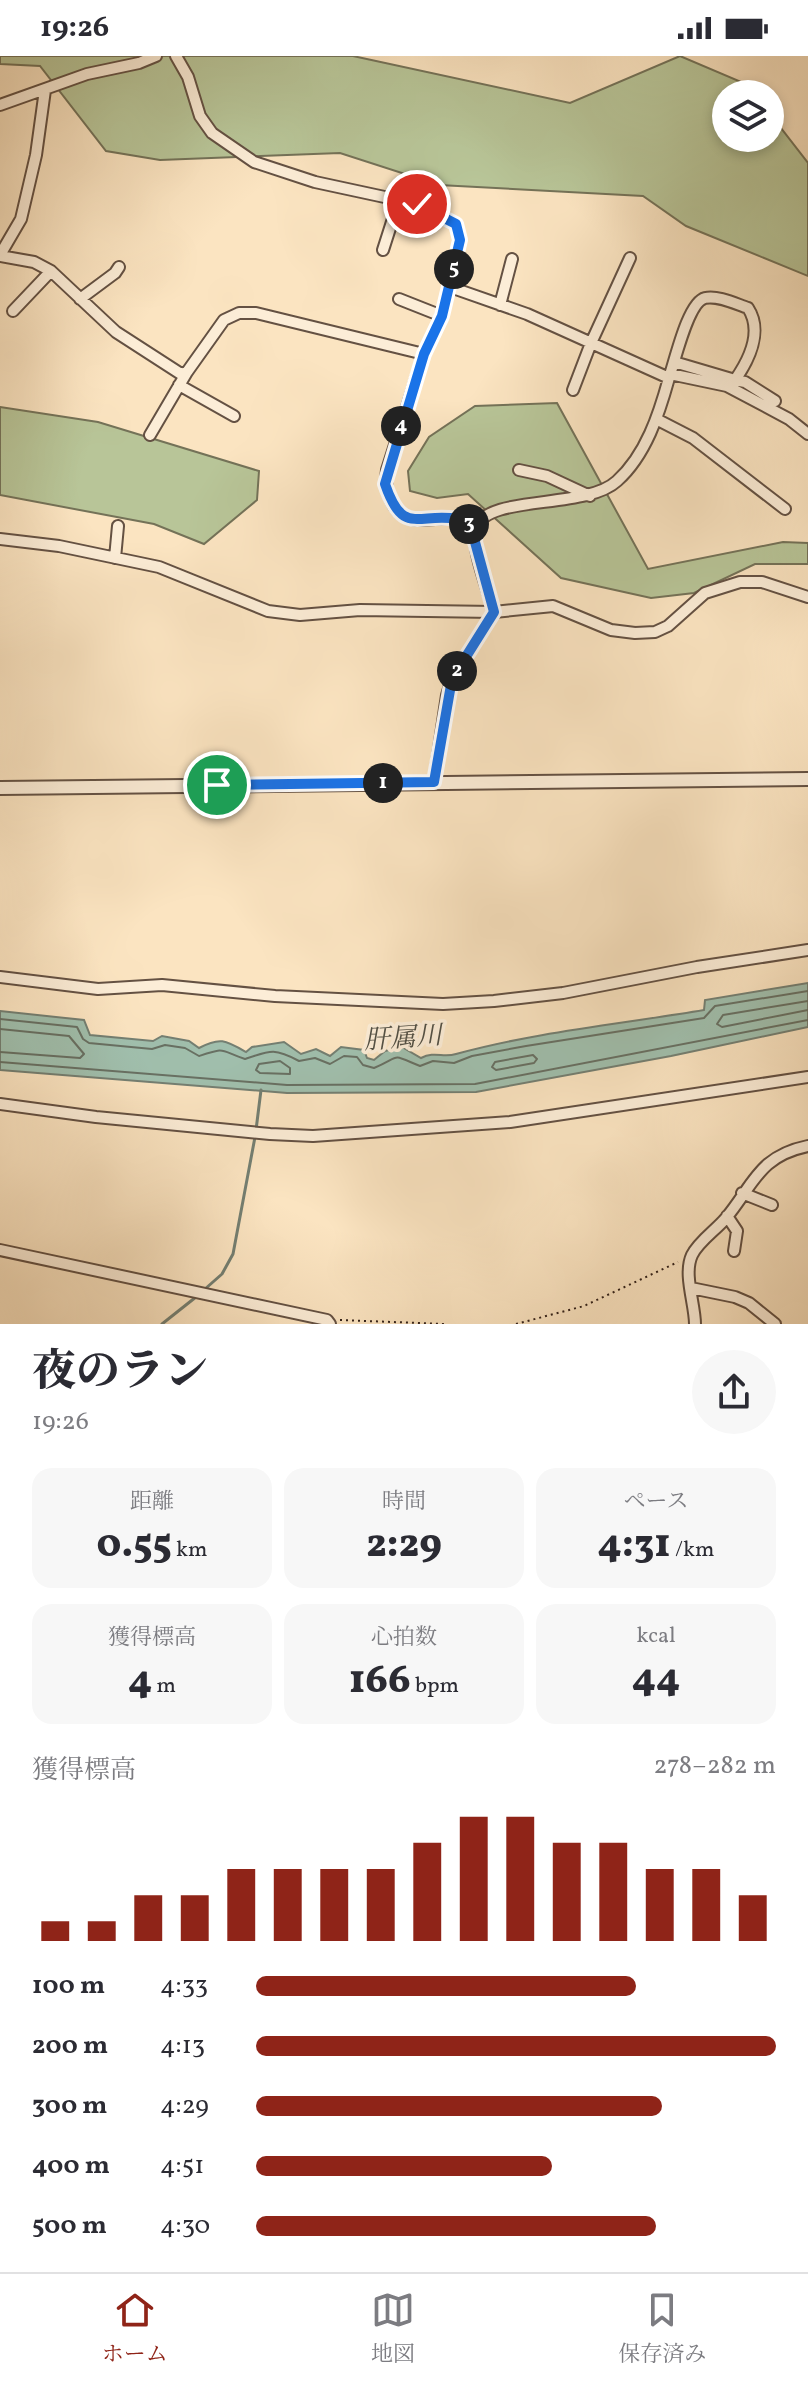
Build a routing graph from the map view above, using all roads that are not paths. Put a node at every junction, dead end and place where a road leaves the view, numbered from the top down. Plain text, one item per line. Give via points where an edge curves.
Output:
1 (156, 56) edge
2 (176, 56) edge
3 (45, 90) junction
4 (0, 105) edge
5 (399, 200) junction
6 (383, 250) dead end
7 (0, 256) edge
8 (630, 258) dead end
9 (512, 259) dead end
10 (119, 267) dead end
11 (51, 271) junction
12 (450, 287) junction
13 (80, 299) junction
14 (399, 299) dead end
15 (500, 305) junction
16 (13, 311) dead end
17 (442, 316) junction
18 (591, 343) junction
19 (424, 354) junction
20 (674, 362) junction
21 (187, 372) junction
22 (670, 376) junction
23 (735, 380) junction
24 (179, 385) junction
25 (573, 390) dead end
26 (775, 401) dead end
27 (234, 416) dead end
28 (658, 420) junction
29 (808, 434) edge
30 (150, 435) dead end
31 (519, 470) dead end
32 (590, 496) junction
33 (785, 509) dead end
34 (118, 526) dead end
35 (476, 527) junction
36 (0, 539) edge
37 (115, 558) junction
38 (808, 597) edge
39 (494, 612) junction
40 (808, 779) edge
41 (434, 782) junction
42 (0, 788) edge
43 (808, 950) edge
44 (0, 977) edge
45 (808, 1077) edge
46 (0, 1104) edge
47 (808, 1146) edge
48 (742, 1193) junction
49 (772, 1205) dead end
50 (727, 1216) junction
51 (0, 1250) edge
52 (734, 1251) dead end
53 (691, 1288) junction
54 (324, 1321) edge
55 (302, 1324) edge
56 (695, 1324) edge
57 (775, 1324) edge

1 - 3 street
2 - 5 street via 206,125 254,162
3 - 4 street
3 - 7 street via 21,219
5 - 6 street
5 - 12 street via 456,224 460,240
7 - 11 street
8 - 18 street
9 - 15 street
10 - 13 street
11 - 13 street
11 - 16 street
12 - 15 street
12 - 17 street
13 - 21 street via 116,332 181,374
14 - 17 street
15 - 18 street
17 - 19 street
18 - 22 street
18 - 25 street
19 - 21 street via 239,313 224,320
19 - 35 street via 385,484 404,517 458,519
20 - 22 street
20 - 23 street
20 - 23 street via 697,301 715,298 748,308 755,325 747,363
21 - 24 street
22 - 28 street
22 - 29 street via 727,386
23 - 26 street
24 - 27 street
24 - 30 street
28 - 32 street via 629,469 616,483
28 - 33 street via 693,438
31 - 32 street
32 - 35 street via 499,508
34 - 37 street
35 - 39 street via 475,542
36 - 37 street
37 - 39 street via 159,567 268,611
38 - 39 street via 762,582 740,582 705,593 668,626 635,633 611,630 553,606
39 - 41 street via 452,679
40 - 41 street
41 - 42 street
43 - 44 street via 563,993 443,1004 162,985 98,989
45 - 46 street via 510,1122 340,1135 270,1134
47 - 48 street via 773,1158
48 - 49 street
48 - 50 street
50 - 52 street via 737,1231
50 - 53 street via 692,1256
51 - 54 street
53 - 56 street
53 - 57 street via 735,1297
54 - 55 street

